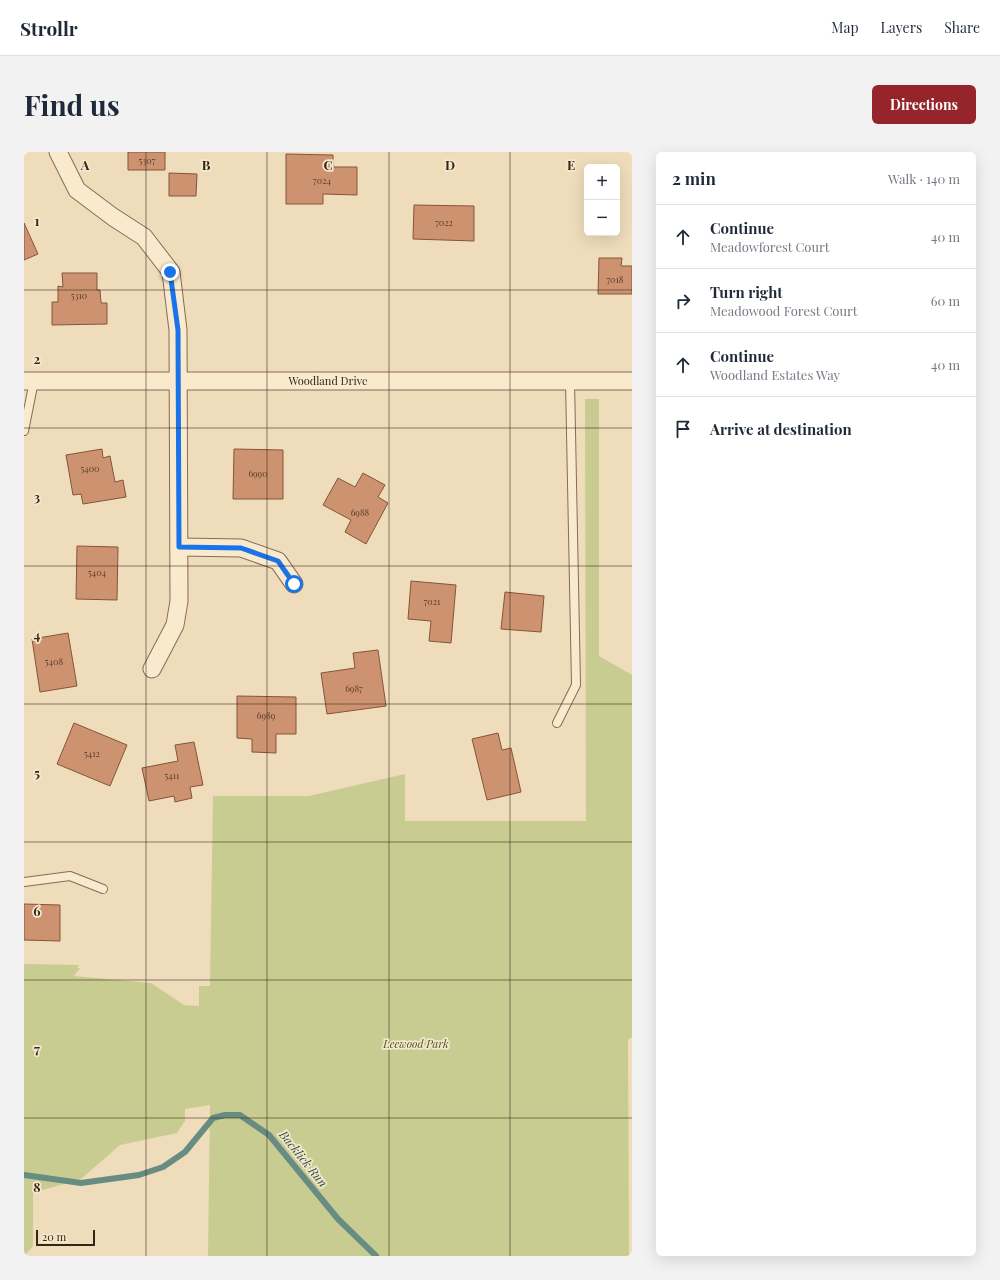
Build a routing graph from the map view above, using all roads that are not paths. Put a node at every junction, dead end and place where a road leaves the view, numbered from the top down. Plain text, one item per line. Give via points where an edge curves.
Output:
1 (58, 152) edge
2 (29, 381) edge
3 (177, 381) junction
4 (570, 381) junction
5 (632, 381) edge
6 (24, 431) edge
7 (179, 547) junction
8 (294, 584) dead end
9 (152, 669) dead end
10 (557, 723) dead end
11 (24, 882) edge
12 (103, 890) dead end

1 - 3 street via 77,190 144,237 170,272 178,330
2 - 3 street, Woodland Drive
2 - 6 lane
3 - 4 street, Woodland Drive
3 - 7 street
4 - 5 street, Woodland Drive
4 - 10 lane via 576,685
7 - 8 street via 241,548 278,561
7 - 9 street via 179,601 175,625
11 - 12 lane via 70,876

